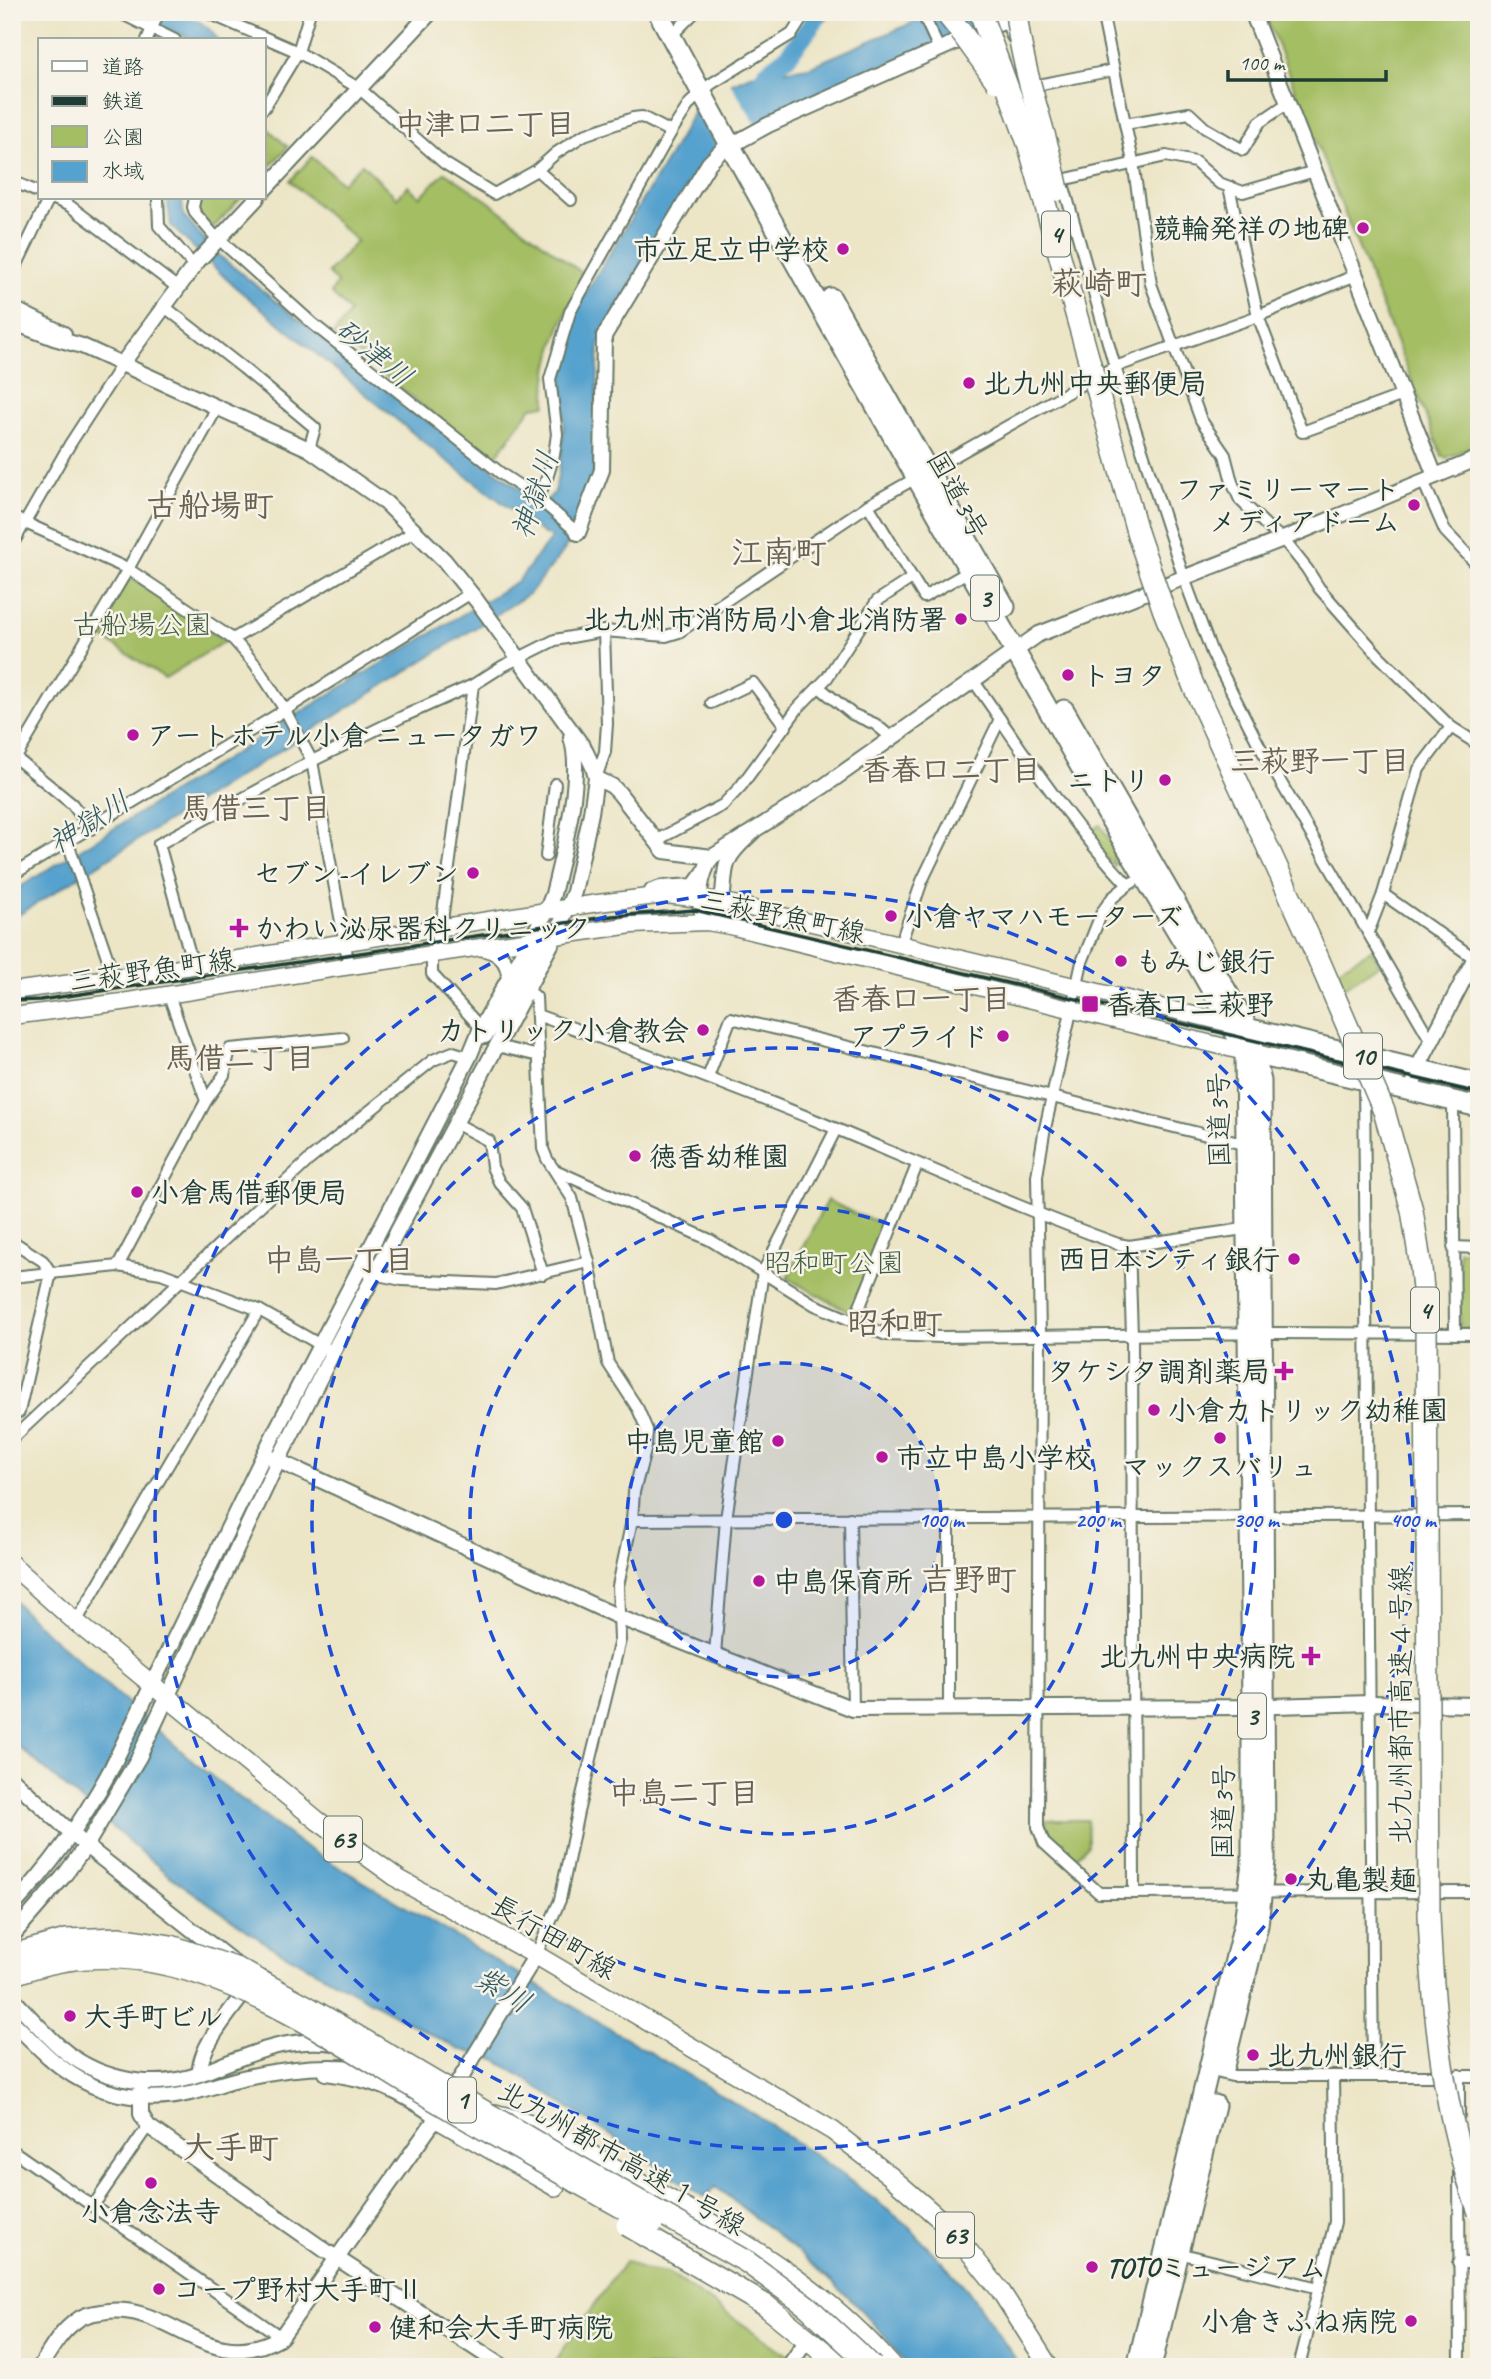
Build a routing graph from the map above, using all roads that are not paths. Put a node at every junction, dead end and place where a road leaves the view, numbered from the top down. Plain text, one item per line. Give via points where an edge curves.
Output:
1 (118, 12) edge
2 (159, 12) edge
3 (206, 12) edge
4 (310, 12) edge
5 (431, 12) edge
6 (658, 12) edge
7 (695, 12) edge
8 (806, 12) edge
9 (922, 12) edge
10 (944, 12) edge
11 (1035, 12) edge
12 (1102, 12) edge
13 (1252, 12) edge
14 (1007, 14) edge
15 (971, 21) edge
16 (675, 25) edge
17 (149, 35) edge
18 (266, 38) edge
19 (266, 38) edge
20 (939, 49) junction
21 (298, 52) junction
22 (1114, 69) junction
23 (1043, 84) dead end
24 (360, 89) junction
25 (708, 90) junction
26 (1288, 103) junction
27 (266, 105) edge
28 (1125, 124) junction
29 (671, 132) junction
30 (736, 140) junction
31 (1029, 146) junction
32 (1133, 162) junction
33 (537, 170) junction
34 (1315, 171) junction
35 (12, 181) edge
36 (1060, 185) junction
37 (1229, 187) junction
38 (266, 188) edge
39 (38, 192) edge
40 (50, 200) edge
41 (158, 200) edge
42 (195, 200) edge
43 (255, 200) edge
44 (571, 200) dead end
45 (72, 202) edge
46 (216, 242) junction
47 (196, 264) junction
48 (12, 275) edge
49 (1356, 275) junction
50 (178, 288) junction
51 (165, 307) junction
52 (12, 308) edge
53 (1258, 316) junction
54 (12, 322) edge
55 (1174, 345) junction
56 (82, 346) junction
57 (122, 364) junction
58 (1115, 367) junction
59 (1403, 395) junction
60 (218, 407) junction
61 (309, 449) junction
62 (1479, 458) edge
63 (922, 473) junction
64 (1429, 478) junction
65 (538, 498) junction
66 (868, 505) junction
67 (12, 517) edge
68 (26, 522) junction
69 (415, 531) junction
70 (578, 533) joint
71 (1283, 539) junction
72 (12, 545) edge
73 (1479, 567) edge
74 (975, 568) junction
75 (128, 569) junction
76 (912, 578) junction
77 (1184, 578) junction
78 (474, 597) junction
79 (604, 631) junction
80 (233, 639) junction
81 (1020, 646) junction
82 (518, 658) junction
83 (973, 680) junction
84 (472, 685) junction
85 (819, 687) junction
86 (711, 703) dead end
87 (285, 710) junction
88 (1000, 719) junction
89 (786, 727) junction
90 (1451, 727) junction
91 (568, 729) junction
92 (892, 738) junction
93 (1479, 745) edge
94 (15, 756) edge
95 (312, 761) junction
96 (596, 778) junction
97 (555, 784) dead end
98 (91, 829) junction
99 (754, 831) junction
100 (655, 841) junction
101 (68, 843) junction
102 (563, 847) junction
103 (712, 857) junction
104 (703, 874) junction
105 (12, 875) edge
106 (1136, 881) junction
107 (555, 885) junction
108 (1383, 894) junction
109 (641, 896) junction
110 (701, 897) junction
111 (721, 901) junction
112 (598, 903) junction
113 (558, 909) junction
114 (707, 922) junction
115 (441, 928) junction
116 (1368, 933) junction
117 (543, 938) junction
118 (345, 943) junction
119 (900, 945) junction
120 (478, 948) junction
121 (1476, 954) edge
122 (432, 955) junction
123 (193, 965) junction
124 (349, 966) junction
125 (509, 975) junction
126 (114, 976) junction
127 (1078, 988) junction
128 (528, 990) junction
129 (12, 991) edge
130 (169, 995) junction
131 (1072, 1010) junction
132 (537, 1015) junction
133 (12, 1016) edge
134 (1240, 1026) junction
135 (481, 1028) junction
136 (343, 1038) dead end
137 (1431, 1041) junction
138 (497, 1046) junction
139 (1251, 1053) junction
140 (539, 1056) junction
141 (469, 1057) junction
142 (1417, 1069) junction
143 (708, 1077) junction
144 (1364, 1080) junction
145 (1479, 1084) edge
146 (1412, 1091) junction
147 (1053, 1099) junction
148 (206, 1101) junction
149 (1453, 1101) junction
150 (1479, 1107) edge
151 (455, 1123) junction
152 (836, 1129) junction
153 (1248, 1143) junction
154 (916, 1165) junction
155 (554, 1169) junction
156 (1037, 1215) junction
157 (1256, 1228) junction
158 (12, 1241) edge
159 (1129, 1246) junction
160 (1453, 1247) junction
161 (1479, 1248) edge
162 (589, 1262) junction
163 (118, 1266) junction
164 (360, 1268) junction
165 (763, 1272) junction
166 (51, 1273) junction
167 (543, 1273) junction
168 (374, 1276) junction
169 (12, 1277) edge
170 (183, 1281) junction
171 (259, 1310) junction
172 (854, 1321) junction
173 (1368, 1333) junction
174 (1256, 1334) junction
175 (1455, 1334) junction
176 (1479, 1334) edge
177 (1040, 1335) junction
178 (1132, 1335) junction
179 (326, 1348) junction
180 (15, 1412) edge
181 (22, 1431) junction
182 (12, 1439) edge
183 (264, 1454) junction
184 (278, 1461) junction
185 (1479, 1516) edge
186 (1040, 1517) junction
187 (1133, 1517) junction
188 (1258, 1517) junction
189 (1369, 1517) junction
190 (726, 1518) junction
191 (850, 1518) junction
192 (949, 1518) junction
193 (632, 1520) junction
194 (12, 1565) edge
195 (621, 1618) junction
196 (76, 1622) junction
197 (715, 1654) junction
198 (153, 1683) junction
199 (168, 1696) junction
200 (1370, 1703) junction
201 (1479, 1705) edge
202 (1259, 1706) junction
203 (1038, 1707) junction
204 (1134, 1707) junction
205 (950, 1708) junction
206 (853, 1709) junction
207 (12, 1779) edge
208 (71, 1833) junction
209 (86, 1846) junction
210 (1479, 1892) edge
211 (1256, 1893) junction
212 (1373, 1893) junction
213 (1134, 1894) junction
214 (12, 1907) edge
215 (12, 1936) edge
216 (12, 1955) edge
217 (532, 1963) junction
218 (12, 1975) edge
219 (12, 1998) edge
220 (12, 2021) edge
221 (1216, 2072) junction
222 (200, 2074) junction
223 (1332, 2076) junction
224 (1373, 2076) junction
225 (1459, 2076) junction
226 (1479, 2076) edge
227 (141, 2081) junction
228 (141, 2097) junction
229 (446, 2103) junction
230 (495, 2115) junction
231 (148, 2126) junction
232 (12, 2150) edge
233 (1479, 2173) edge
234 (621, 2198) junction
235 (93, 2206) junction
236 (638, 2207) junction
237 (1479, 2211) edge
238 (621, 2229) junction
239 (1179, 2253) junction
240 (338, 2258) junction
241 (1458, 2263) junction
242 (1479, 2263) edge
243 (760, 2279) junction
244 (1319, 2288) junction
245 (746, 2304) junction
246 (281, 2337) junction
247 (803, 2346) junction
248 (196, 2355) dead end
249 (240, 2363) dead end
250 (40, 2367) edge
251 (503, 2367) edge
252 (788, 2367) edge
253 (830, 2367) edge
254 (842, 2367) edge
255 (852, 2367) edge
256 (861, 2367) edge
257 (873, 2367) edge
258 (891, 2367) edge
259 (1049, 2367) edge
260 (1137, 2367) edge
261 (1151, 2367) edge
262 (1299, 2367) edge
263 (1460, 2367) edge

1 - 17 street
2 - 17 street
3 - 19 street
4 - 21 street
5 - 24 street
6 - 16 highway, 国道3号 / 3
7 - 16 street
8 - 25 street via 792,34
9 - 20 street
10 - 31 highway, bridge via 1000,86
11 - 14 street
12 - 22 street
13 - 26 street
14 - 15 street
14 - 36 highway, 北九州都市高速４号線, bridge
15 - 20 street
15 - 31 highway, 北九州都市高速４号線 / 4, bridge
16 - 25 highway, 国道3号 / 3
18 - 21 street
20 - 30 street
21 - 24 street
21 - 27 street
22 - 23 street
22 - 28 street
24 - 33 street via 444,163 494,194
24 - 38 street
25 - 29 street via 690,103
25 - 30 highway, 国道3号 / 3
26 - 28 street via 1260,122 1243,150 1189,113
26 - 34 street
28 - 32 street
29 - 33 street via 642,117 633,118 584,135
29 - 65 street via 570,312 550,379 557,434 554,455
30 - 63 highway, 国道3号 / 3
30 - 70 street via 709,163 604,336 602,470
31 - 237 highway, 北九州都市高速４号線 / 4, bridge via 1120,473 1164,611 1380,1099 1412,1210 1426,1322 1431,1974 1446,2097
32 - 36 street
32 - 37 street via 1166,156 1195,162
32 - 55 street via 1150,284
33 - 44 street
34 - 37 street via 1244,192
34 - 49 street
35 - 39 street
36 - 58 street
36 - 233 highway, 北九州都市高速４号線 / 4 via 1130,457 1177,605 1368,1038 1410,1149 1425,1208 1438,1320 1443,1936 1457,2084
37 - 53 street
40 - 48 street
41 - 47 street via 159,226
42 - 46 street via 195,213
43 - 46 street
45 - 50 street
46 - 47 street
46 - 65 street via 400,395
47 - 50 street
49 - 53 street
49 - 59 street
50 - 51 street
51 - 57 street
51 - 61 street via 316,428
52 - 56 street
53 - 55 street
53 - 59 street via 1302,432
54 - 56 street
55 - 58 street
55 - 71 street via 1201,420 1225,455 1240,500
56 - 57 street
57 - 60 street
57 - 68 street
58 - 63 street
58 - 77 street
59 - 64 street
60 - 61 street
60 - 75 street
61 - 69 street via 386,503
62 - 64 street
63 - 66 street
63 - 74 highway, 国道3号 / 3
64 - 71 street
64 - 73 street via 1445,531
65 - 70 street
66 - 76 street
66 - 79 street via 679,632 666,636
67 - 68 street
68 - 72 street
68 - 75 street
69 - 78 street
69 - 80 street
71 - 77 street
71 - 90 street via 1378,655
74 - 76 street via 924,597
74 - 81 highway, 国道3号 / 3
75 - 80 street
75 - 94 street
76 - 85 street via 877,601
77 - 81 street via 1039,634
77 - 116 street via 1212,653 1259,745
78 - 82 street
78 - 87 street
79 - 82 street via 555,640
79 - 96 street via 606,752
80 - 87 street
81 - 83 street
81 - 106 highway, 国道3号 / 3
81 - 134 highway, 国道3号 / 3
82 - 84 street
82 - 91 street
83 - 88 street
83 - 92 street
84 - 95 street
84 - 115 street
85 - 89 street
85 - 92 street
86 - 89 street via 753,683
87 - 95 street
87 - 98 street
88 - 106 street via 1041,779
88 - 119 street via 922,881
89 - 100 street via 723,805
90 - 93 street
90 - 108 street via 1419,769
91 - 96 street via 589,758
91 - 102 street via 575,750 575,781
92 - 99 street
94 - 98 street via 72,804
95 - 118 street
95 - 123 street via 159,844
96 - 100 street via 619,793
96 - 107 street via 581,794 568,860
96 - 112 street via 602,805 584,890 587,898
96 - 113 street via 594,798 579,831
97 - 102 street via 547,850
98 - 101 street
99 - 103 street
99 - 111 street via 729,858
100 - 103 street via 664,852
101 - 105 street
101 - 126 street
102 - 107 street
103 - 104 street
104 - 109 street via 694,886 661,888
104 - 110 street
106 - 127 street via 1112,898 1102,912 1082,962
106 - 134 highway, 国道3号 / 3
107 - 113 street
108 - 116 street
108 - 121 street
109 - 110 main road, 三萩野魚町線
109 - 112 main road, 三萩野魚町線
110 - 111 main road, 三萩野魚町線
110 - 114 street
111 - 114 street via 717,917
111 - 119 main road, 三萩野魚町線
112 - 113 main road, 三萩野魚町線
113 - 115 main road, 三萩野魚町線
113 - 117 street
113 - 117 street
114 - 117 main road, 三萩野魚町線 via 632,925
114 - 131 main road, 三萩野魚町線
115 - 118 main road, 三萩野魚町線
115 - 122 street
116 - 137 street
117 - 120 main road, 三萩野魚町線
117 - 125 street
117 - 128 street
117 - 141 street via 496,1022
118 - 123 main road, 三萩野魚町線
118 - 124 street
119 - 127 main road, 三萩野魚町線
120 - 122 main road, 三萩野魚町線
120 - 125 street via 499,954
121 - 137 street
122 - 124 main road, 三萩野魚町線
122 - 135 street via 432,974
123 - 126 main road, 三萩野魚町線
124 - 130 main road, 三萩野魚町線
125 - 135 street
126 - 129 main road, 三萩野魚町線
127 - 131 street
127 - 134 main road, 三萩野魚町線
128 - 132 street via 536,997
128 - 138 street
130 - 133 main road, 三萩野魚町線
130 - 148 street
131 - 139 main road, 三萩野魚町線
131 - 147 street
132 - 140 street
132 - 143 street
134 - 139 highway, 国道3号 / 3
134 - 142 highway, 10
135 - 141 street
136 - 148 street via 230,1049 224,1075
137 - 142 street
138 - 140 street
138 - 151 street
139 - 144 highway, 10
139 - 153 highway, 国道3号 / 3
139 - 157 highway, 国道3号 / 3 via 1261,1081
140 - 155 street via 543,1149
141 - 164 street
141 - 170 street via 453,1052 433,1060 309,1160
142 - 145 highway, 10
142 - 146 street
143 - 147 street via 731,1018
143 - 152 street
144 - 146 highway, 10
144 - 173 street
146 - 149 highway, 10
147 - 153 street
147 - 156 street via 1037,1176
148 - 163 street
149 - 150 highway, 10
149 - 160 street
151 - 167 street via 489,1141 492,1167 522,1208
151 - 168 street
152 - 154 street
152 - 165 street
153 - 157 highway, 国道3号 / 3
154 - 156 street
154 - 172 street
155 - 162 street via 572,1198
155 - 165 street via 709,1240
156 - 159 street
156 - 177 street
157 - 159 street
157 - 174 highway, 国道3号 / 3
158 - 166 street via 43,1261
159 - 178 street
160 - 161 street
160 - 175 street
162 - 167 street
162 - 193 street via 608,1363 647,1430
163 - 166 street
163 - 170 street
164 - 168 street
164 - 179 street
165 - 172 street via 815,1305
165 - 190 street
166 - 169 street
166 - 180 street
167 - 168 street via 496,1284
168 - 179 street
170 - 171 street
170 - 181 street
171 - 179 street
171 - 196 street
172 - 177 street via 886,1335
173 - 174 street
173 - 175 street
173 - 189 street
174 - 178 street
174 - 188 highway, 国道3号 / 3
175 - 176 street
177 - 178 street
177 - 186 street
178 - 187 street
179 - 183 street
179 - 184 street
180 - 181 street
181 - 182 street
183 - 184 street
183 - 198 street
184 - 195 street
184 - 199 street
185 - 189 street
186 - 187 street
186 - 192 street
186 - 203 street
187 - 188 street
187 - 204 street
188 - 189 street
188 - 202 highway, 国道3号 / 3
189 - 200 street
190 - 191 street
190 - 193 street
190 - 197 street
191 - 192 street
191 - 206 street
192 - 205 street
193 - 195 street via 618,1586
194 - 196 main road, 長行田町線 / 63
195 - 197 street
195 - 217 street via 620,1640 559,1900
196 - 198 main road, 長行田町線 / 63
197 - 206 street
198 - 199 main road, 長行田町線 / 63
198 - 208 street via 117,1758
199 - 209 street via 134,1766
199 - 217 main road, 長行田町線 / 63 via 318,1821 400,1880
200 - 201 street
200 - 202 street
200 - 212 street
202 - 204 street
202 - 211 highway, 国道3号 / 3 via 1266,1824
203 - 204 street
203 - 205 street
203 - 213 street via 1038,1827 1044,1843 1099,1893
204 - 213 street
205 - 206 street
207 - 208 street
208 - 209 street
208 - 214 street
209 - 215 street
209 - 222 street via 242,1969 247,1989 201,2058
210 - 212 street
211 - 212 street
211 - 213 street
211 - 221 highway, 国道3号 / 3 via 1250,1961
212 - 224 street
216 - 257 highway, 北九州都市高速１号線 / 1, bridge via 66,1940 120,1938 172,1946 238,1969 747,2262 807,2306
217 - 229 street
217 - 259 main road, 長行田町線 / 63 via 833,2131 950,2228 1000,2290
218 - 255 highway, 1, bridge via 52,1962 111,1957 172,1965 232,1984 551,2169 710,2255 799,2317
219 - 227 street via 79,2060 114,2076
220 - 228 street via 50,2059 83,2081
221 - 223 street
221 - 239 highway, 国道3号 / 3
221 - 260 highway, 国道3号 / 3
222 - 227 street via 173,2081
222 - 229 street via 284,2043 350,2044 397,2058
223 - 224 street
223 - 244 street via 1335,2222
224 - 225 street
225 - 226 street
225 - 241 street
227 - 228 street
228 - 229 street via 174,2096 293,2070 339,2075
228 - 231 street via 141,2114
229 - 230 street
229 - 234 street
229 - 240 street
229 - 254 highway, bridge via 555,2185 765,2305
230 - 236 street via 641,2197
230 - 258 highway via 539,2129 777,2265 853,2325
231 - 235 street
231 - 240 street
232 - 235 street
234 - 236 street
234 - 238 street
235 - 246 street
236 - 238 street
236 - 243 street
238 - 245 street
239 - 244 street
239 - 261 highway, 国道3号 / 3
240 - 246 street
240 - 251 street
241 - 242 street
241 - 263 street
243 - 245 street
243 - 256 street
244 - 262 street
245 - 247 street
246 - 249 street via 269,2350
247 - 252 street
247 - 253 street
248 - 250 street via 141,2318 106,2311 86,2315 70,2326

